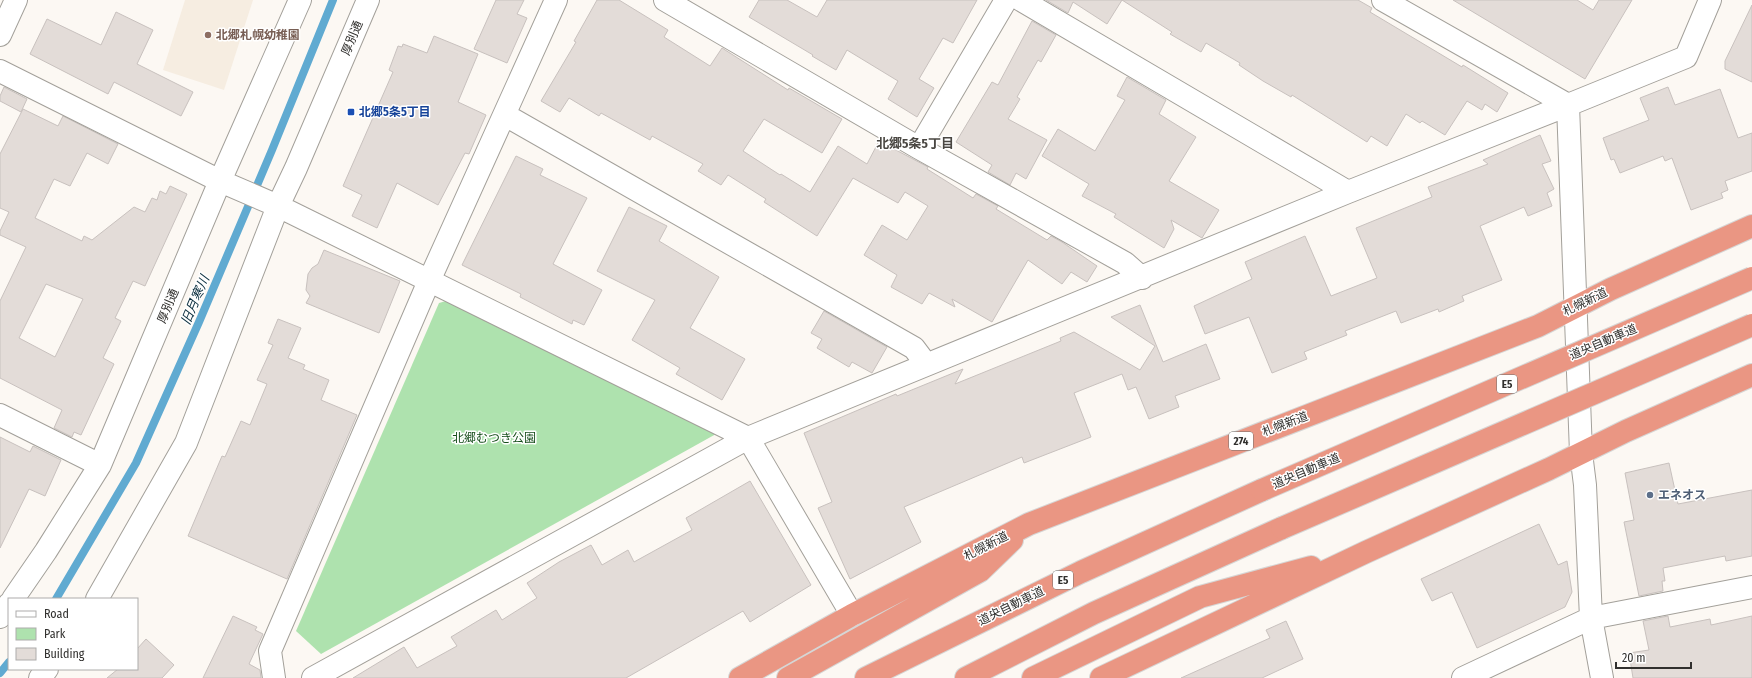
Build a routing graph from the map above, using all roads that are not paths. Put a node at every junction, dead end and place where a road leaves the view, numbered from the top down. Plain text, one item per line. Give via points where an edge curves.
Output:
1 (16, 0) edge
2 (300, 0) edge
3 (368, 0) edge
4 (556, 0) edge
5 (665, 0) edge
6 (1006, 0) edge
7 (1021, 0) edge
8 (1383, 0) edge
9 (1710, 0) edge
10 (0, 35) edge
11 (0, 71) edge
12 (1568, 105) junction
13 (505, 115) junction
14 (919, 148) junction
15 (229, 185) junction
16 (1348, 192) junction
17 (272, 204) junction
18 (1752, 226) edge
19 (1142, 278) junction
20 (1752, 278) edge
21 (429, 281) junction
22 (1576, 306) junction
23 (1752, 325) edge
24 (926, 364) junction
25 (1752, 375) edge
26 (0, 415) edge
27 (748, 438) junction
28 (1581, 453) junction
29 (100, 465) junction
30 (1029, 524) junction
31 (1366, 552) junction
32 (1752, 587) edge
33 (14, 598) edge
34 (98, 598) edge
35 (8, 605) edge
36 (852, 615) junction
37 (0, 617) edge
38 (1591, 618) junction
39 (46, 670) edge
40 (40, 678) edge
41 (274, 678) edge
42 (313, 678) edge
43 (740, 678) edge
44 (788, 678) edge
45 (866, 678) edge
46 (966, 678) edge
47 (1034, 678) edge
48 (1101, 678) edge
49 (1463, 678) edge
50 (1602, 678) edge

1 - 10 street
2 - 15 street, 厚別通
3 - 17 street, 厚別通 via 296,168
4 - 13 street
5 - 14 street
6 - 14 street
7 - 16 street
8 - 12 street
9 - 12 street via 1686,58
11 - 15 street
12 - 16 street
12 - 22 street
13 - 21 street
13 - 24 street via 914,348
14 - 19 street via 1125,263
15 - 17 street
15 - 29 street, 厚別通
16 - 19 street
17 - 21 street
17 - 34 street, 厚別通 via 186,443
18 - 22 highway, 札幌新道 / 274
19 - 24 street
20 - 45 highway, 道央自動車道 / E5, bridge via 1088,568
21 - 27 street
21 - 41 street via 270,651
22 - 28 street
22 - 30 highway, 札幌新道 / 274 via 1538,326
23 - 46 highway, bridge via 1282,528 1094,613
24 - 27 street
25 - 28 highway
26 - 29 street
27 - 36 street
27 - 42 street
28 - 31 highway
28 - 38 street
29 - 33 street, 厚別通
30 - 36 highway, 札幌新道 / 274
30 - 44 highway via 980,571
31 - 47 highway via 1200,597
31 - 48 highway
32 - 38 street
35 - 37 street
36 - 43 highway, 札幌新道 / 274
38 - 49 street
38 - 50 street
39 - 40 street

